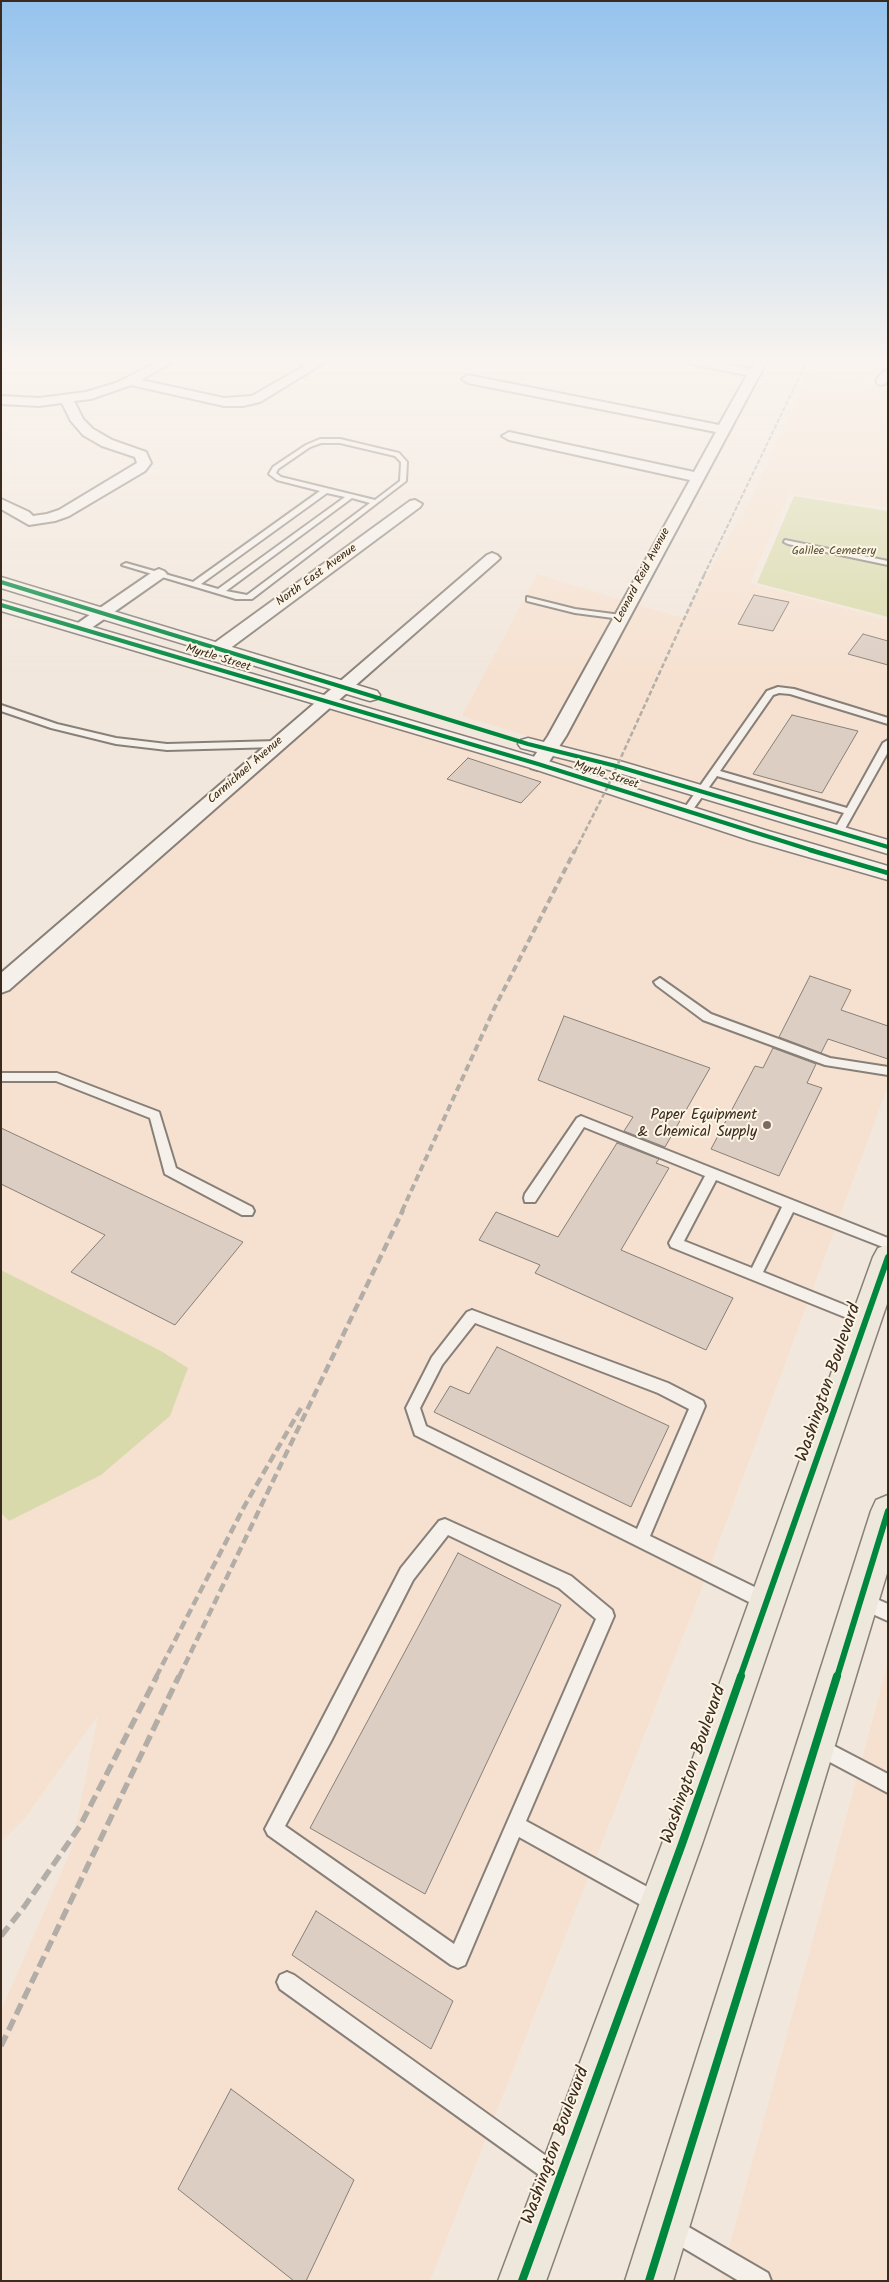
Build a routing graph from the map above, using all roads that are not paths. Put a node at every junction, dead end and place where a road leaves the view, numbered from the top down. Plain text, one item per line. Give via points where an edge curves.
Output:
1 (140, 467) edge
2 (278, 467) edge
3 (403, 467) edge
4 (653, 467) edge
5 (702, 467) edge
6 (697, 477) junction
7 (326, 490) junction
8 (351, 496) junction
9 (376, 502) junction
10 (1, 504) edge
11 (415, 504) dead end
12 (788, 542) dead end
13 (492, 558) dead end
14 (888, 563) edge
15 (126, 565) dead end
16 (159, 574) junction
17 (1, 582) edge
18 (195, 584) junction
19 (220, 591) junction
20 (530, 599) dead end
21 (1, 605) edge
22 (104, 612) junction
23 (621, 617) junction
24 (82, 628) junction
25 (219, 648) junction
26 (343, 686) junction
27 (326, 701) junction
28 (1, 708) edge
29 (888, 721) edge
30 (888, 743) edge
31 (277, 744) junction
32 (542, 756) junction
33 (715, 772) junction
34 (701, 792) junction
35 (849, 812) junction
36 (686, 813) junction
37 (838, 832) junction
38 (888, 847) edge
39 (888, 873) edge
40 (660, 982) dead end
41 (1, 985) edge
42 (888, 1071) edge
43 (1, 1077) edge
44 (713, 1174) junction
45 (530, 1198) dead end
46 (790, 1205) junction
47 (247, 1211) dead end
48 (888, 1244) edge
49 (888, 1256) edge
50 (755, 1275) junction
51 (867, 1320) junction
52 (888, 1511) edge
53 (641, 1539) junction
54 (767, 1602) junction
55 (874, 1607) edge
56 (816, 1746) junction
57 (888, 1784) edge
58 (515, 1824) junction
59 (660, 1904) junction
60 (287, 1982) dead end
61 (560, 2178) junction
62 (666, 2225) junction
63 (522, 2281) edge
64 (649, 2281) edge
65 (760, 2281) edge

1 - 10 street via 64,513 41,520 29,521 24,515
2 - 7 lane via 273,471 279,479
3 - 9 lane via 402,481
4 - 6 street
5 - 6 street, Leonard Reid Avenue
6 - 23 street, Leonard Reid Avenue
7 - 8 lane
7 - 18 lane
8 - 9 lane
8 - 19 lane
9 - 19 lane via 249,596 239,597
11 - 25 street, North East Avenue
12 - 14 lane
13 - 26 street, Carmichael Avenue
15 - 16 lane
16 - 18 lane
16 - 22 street
17 - 22 street, Myrtle Street
18 - 19 lane
20 - 23 lane via 575,611
21 - 24 street, Myrtle Street
22 - 24 street
22 - 25 street, Myrtle Street
23 - 32 street, Leonard Reid Avenue via 557,736
24 - 27 street, Myrtle Street
25 - 26 street, Myrtle Street
26 - 27 street, Carmichael Avenue
26 - 32 street, Myrtle Street
27 - 31 street, Carmichael Avenue
27 - 32 street, Myrtle Street
28 - 31 lane via 54,726 116,741 167,746
29 - 33 lane via 791,691 778,690 770,693
30 - 35 lane
31 - 41 street, Carmichael Avenue
32 - 34 street, Myrtle Street
32 - 36 street, Myrtle Street
33 - 34 lane
33 - 35 lane
34 - 36 lane
34 - 37 street, Myrtle Street
35 - 37 lane
36 - 39 street, Myrtle Street
37 - 38 street, Myrtle Street
40 - 42 lane via 707,1017 829,1062
43 - 47 lane via 57,1077 155,1115 170,1171
44 - 45 lane via 581,1121
44 - 46 lane
44 - 50 lane via 676,1242
46 - 48 lane
46 - 50 lane
49 - 51 main road, Washington Boulevard
50 - 51 lane
51 - 54 main road, Washington Boulevard
52 - 55 main road
53 - 53 lane via 698,1406 663,1388 472,1316 437,1361 414,1408 420,1430
53 - 54 lane
54 - 59 main road, Washington Boulevard
55 - 56 main road
56 - 57 lane
56 - 62 main road
58 - 58 lane via 606,1616 565,1582 445,1526 407,1574 274,1829 458,1958
58 - 59 lane
59 - 61 main road, Washington Boulevard
60 - 61 lane
61 - 63 main road, Washington Boulevard
62 - 64 main road
62 - 65 lane

